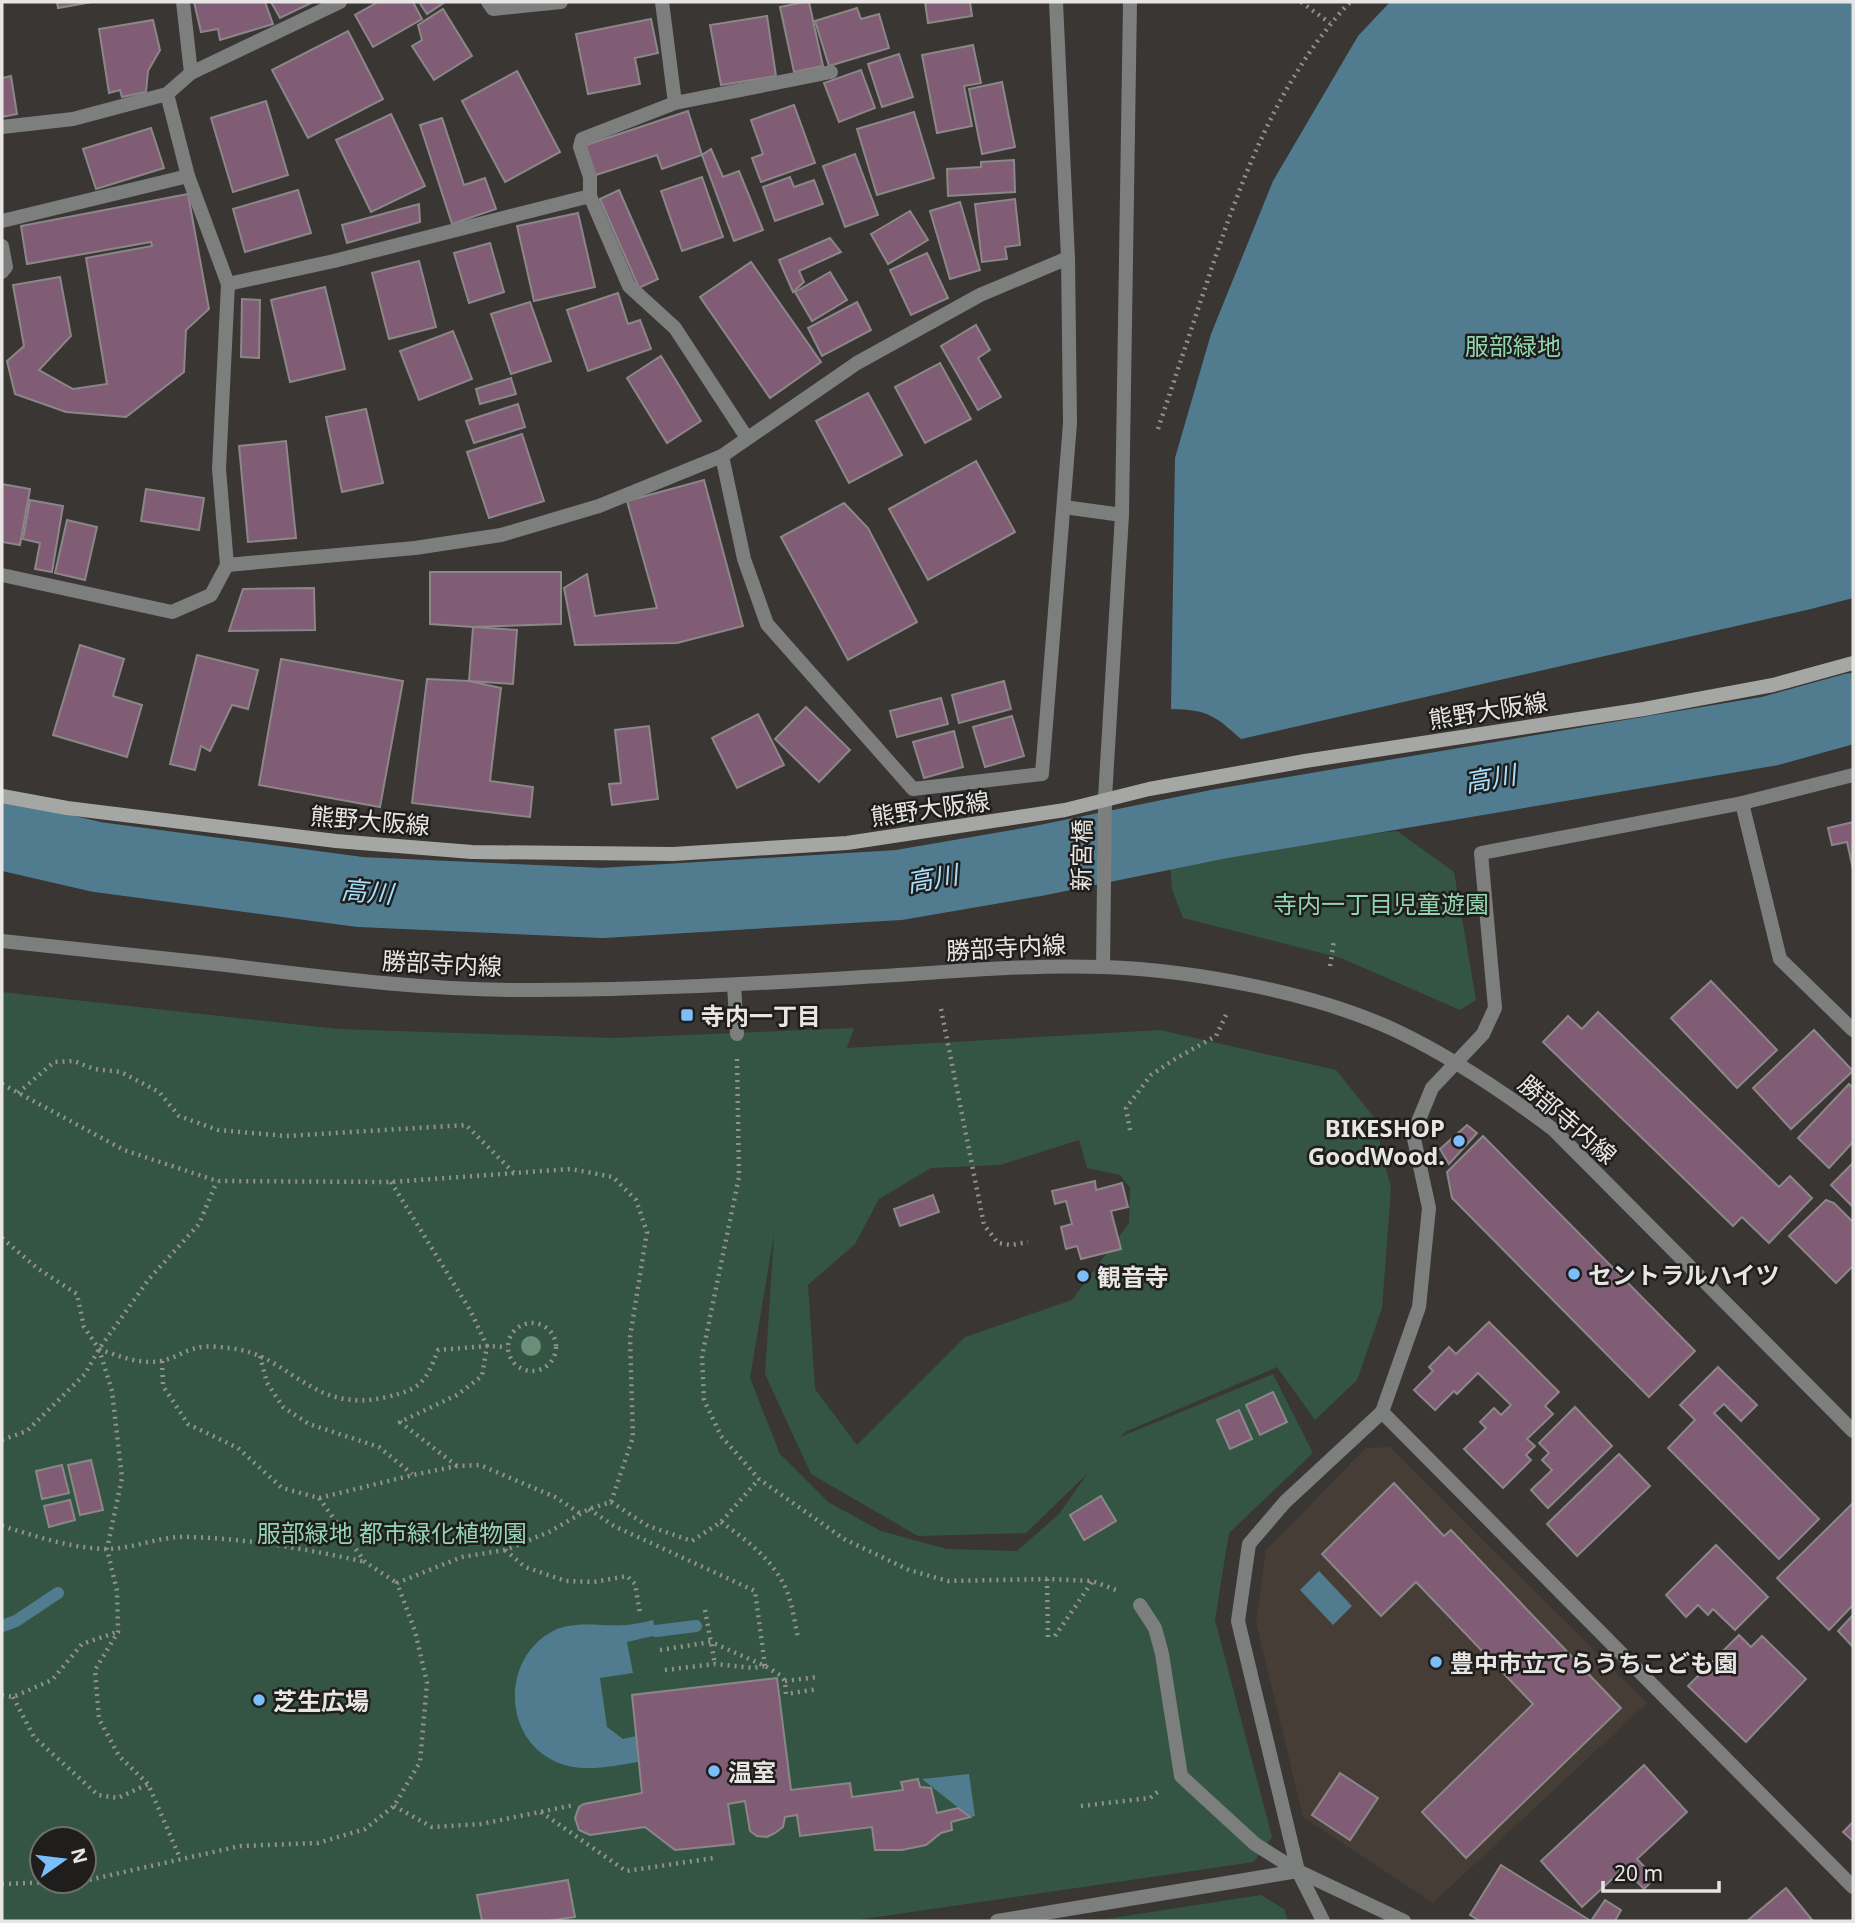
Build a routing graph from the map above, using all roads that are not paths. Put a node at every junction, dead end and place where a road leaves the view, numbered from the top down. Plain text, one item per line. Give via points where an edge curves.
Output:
1 (183, 2) edge
2 (340, 2) edge
3 (488, 2) edge
4 (561, 2) edge
5 (662, 2) edge
6 (1056, 2) edge
7 (1130, 2) edge
8 (831, 72) dead end
9 (191, 73) junction
10 (167, 94) junction
11 (675, 103) junction
12 (2, 127) edge
13 (188, 176) junction
14 (590, 196) junction
15 (2, 221) edge
16 (2, 246) edge
17 (1068, 258) junction
18 (2, 272) edge
19 (228, 284) junction
20 (747, 438) junction
21 (722, 456) junction
22 (1064, 507) junction
23 (1122, 516) junction
24 (227, 565) junction
25 (2, 575) edge
26 (1853, 663) edge
27 (1853, 775) edge
28 (2, 796) edge
29 (1105, 799) junction
30 (1742, 803) junction
31 (2, 941) edge
32 (1103, 967) junction
33 (734, 985) junction
34 (1853, 1030) edge
35 (737, 1034) road end
36 (1456, 1063) junction
37 (1382, 1412) junction
38 (1853, 1431) edge
39 (1140, 1605) road end
40 (1298, 1871) junction
41 (1853, 1887) edge
42 (998, 1921) edge
43 (1324, 1921) edge
44 (1404, 1921) edge

1 - 9 street
2 - 9 street
3 - 4 street via 493,9
5 - 11 street
6 - 17 street
7 - 23 street, 新宮橋
8 - 11 street
9 - 10 street
10 - 12 street via 73,119
10 - 13 street
11 - 14 street via 582,139
13 - 15 street
13 - 19 street
14 - 19 street
14 - 20 street via 629,286 676,328
16 - 18 street via 6,267
17 - 20 street via 980,295 857,363
17 - 22 street via 1070,423
19 - 24 street via 219,469
20 - 21 street
21 - 22 street via 744,559 766,624 913,789 1042,774
21 - 24 street via 598,506 501,535 415,548
22 - 23 street
23 - 29 street, 新宮橋
24 - 25 street via 211,595 172,612
26 - 29 main road, 熊野大阪線 via 1773,685 1644,709 1305,761
27 - 30 street
28 - 29 main road, 熊野大阪線 via 336,841 472,852 673,855 847,843 1065,810
29 - 32 street, 新宮橋
30 - 34 street via 1780,959
30 - 36 street via 1481,853 1495,1008 1483,1034
31 - 33 street, 勝部寺内線 via 362,983 533,990
32 - 33 street, 勝部寺内線
32 - 36 street, 勝部寺内線 via 1241,984 1325,1004 1396,1031
33 - 35 street
36 - 37 street via 1432,1088 1413,1134 1429,1208 1419,1307
36 - 38 street, 勝部寺内線 via 1554,1130
37 - 40 street via 1285,1502 1248,1544 1238,1621
37 - 41 street
39 - 40 street via 1155,1628 1162,1654 1181,1776 1255,1844
40 - 42 street
40 - 43 street
40 - 44 street

